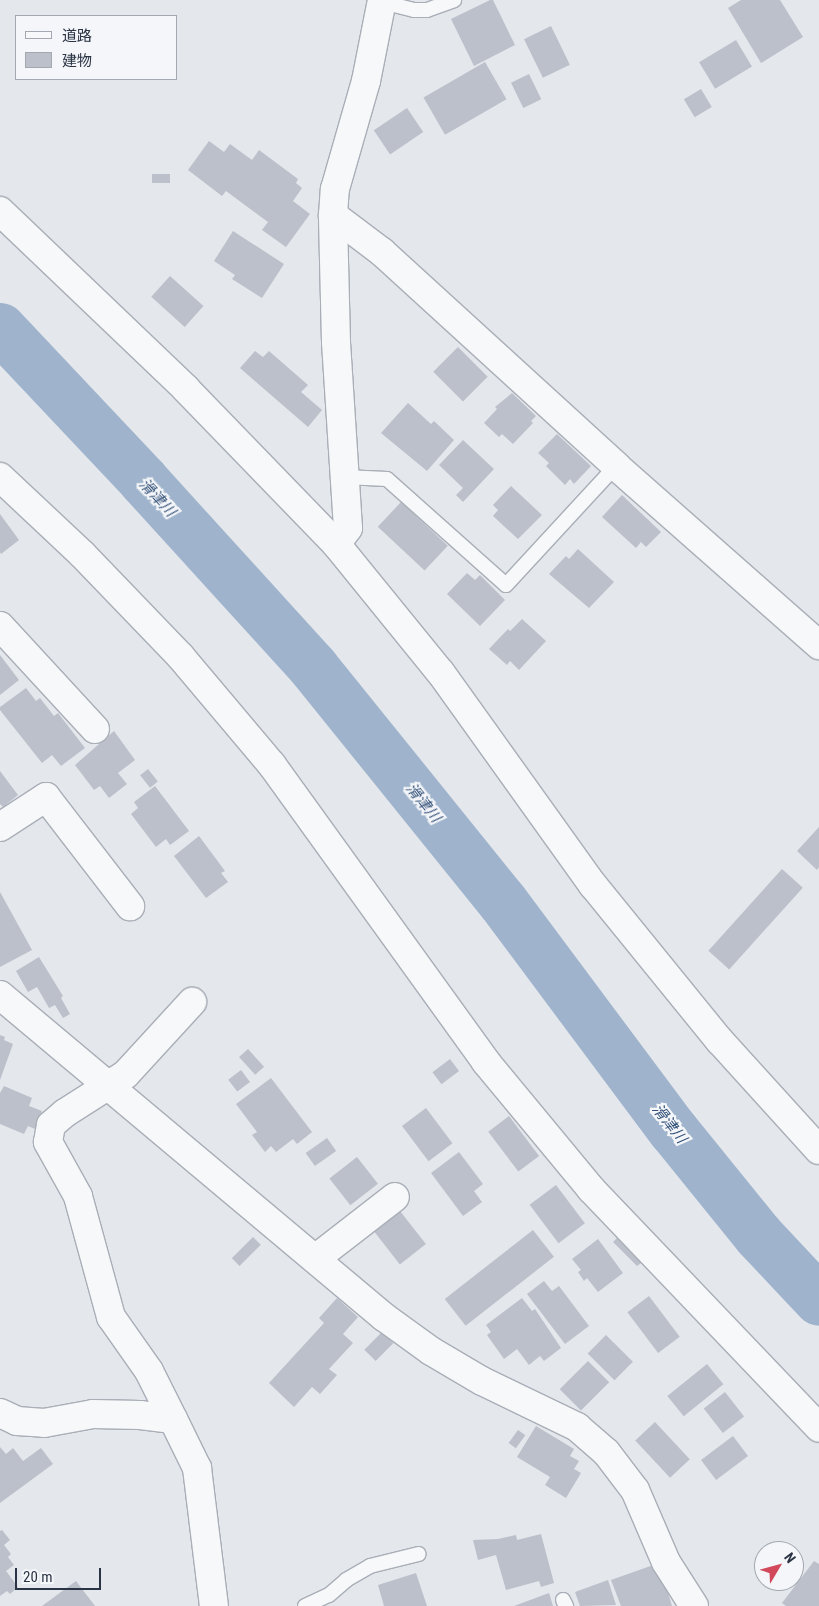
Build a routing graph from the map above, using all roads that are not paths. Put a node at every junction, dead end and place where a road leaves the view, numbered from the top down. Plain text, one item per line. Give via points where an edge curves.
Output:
1 (454, 0) edge
2 (382, 1) edge
3 (0, 210) edge
4 (333, 215) junction
5 (616, 466) junction
6 (0, 477) edge
7 (344, 477) junction
8 (336, 544) junction
9 (0, 626) edge
10 (819, 645) edge
11 (95, 729) dead end
12 (0, 827) edge
13 (130, 906) dead end
14 (0, 995) edge
15 (192, 1002) dead end
16 (106, 1086) junction
17 (819, 1150) edge
18 (395, 1197) dead end
19 (315, 1259) junction
20 (0, 1413) edge
21 (173, 1419) junction
22 (819, 1428) edge
23 (418, 1554) dead end
24 (214, 1606) edge
25 (305, 1606) edge
26 (694, 1606) edge

1 - 2 lane via 426,10
2 - 4 street via 366,81 335,189
3 - 8 street via 186,389
4 - 5 street via 382,252
4 - 7 street
5 - 7 lane via 506,585 388,479
5 - 10 street
6 - 22 street via 82,554 181,657 272,765 486,1062 590,1189
7 - 8 street via 348,528
8 - 17 street via 441,673 593,885 720,1041
9 - 11 street
12 - 13 street via 46,797
14 - 16 street
15 - 16 street via 126,1074
16 - 19 street
16 - 21 street via 51,1125 48,1142 78,1196 111,1317 149,1371
18 - 19 street
19 - 26 street via 431,1352 576,1427 606,1452 635,1490 666,1562
20 - 21 street via 17,1421 44,1423 94,1414
21 - 24 street via 197,1468
23 - 25 lane via 370,1566 346,1580 330,1595

